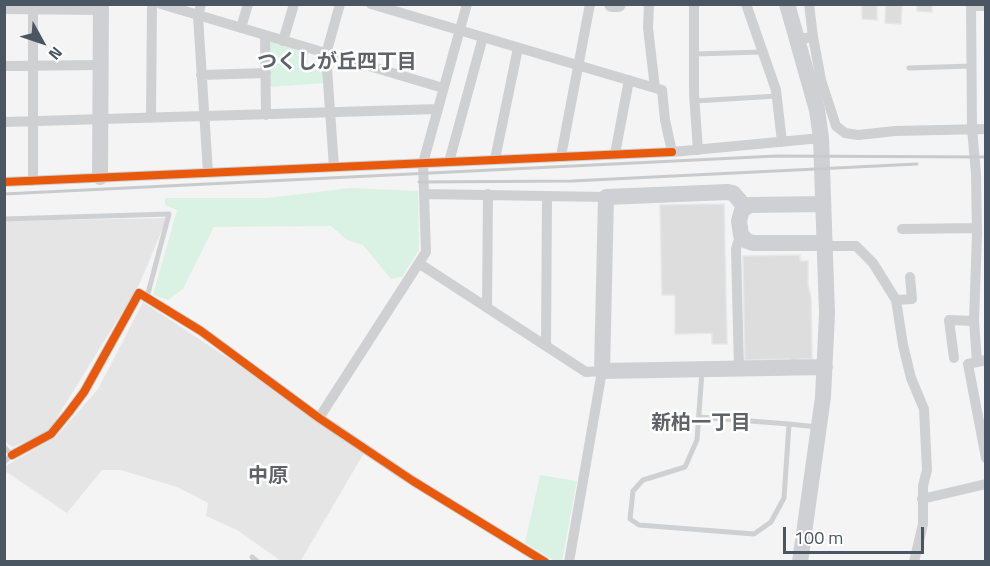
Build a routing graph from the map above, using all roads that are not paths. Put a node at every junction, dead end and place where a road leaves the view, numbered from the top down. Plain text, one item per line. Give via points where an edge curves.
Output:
1 (152, 4) edge
2 (161, 4) edge
3 (248, 4) edge
4 (294, 4) edge
5 (340, 4) edge
6 (371, 4) edge
7 (467, 4) edge
8 (590, 4) edge
9 (612, 4) edge
10 (618, 4) edge
11 (649, 4) edge
12 (694, 4) edge
13 (746, 4) edge
14 (809, 4) edge
15 (788, 5) edge
16 (971, 5) edge
17 (986, 6) edge
18 (33, 7) edge
19 (101, 8) edge
20 (4, 9) edge
21 (199, 10) edge
22 (241, 28) junction
23 (460, 30) junction
24 (265, 36) junction
25 (483, 37) junction
26 (805, 38) junction
27 (283, 41) junction
28 (519, 48) junction
29 (763, 52) junction
30 (327, 54) junction
31 (694, 54) junction
32 (100, 65) junction
33 (4, 66) edge
34 (34, 66) junction
35 (578, 66) junction
36 (971, 66) junction
37 (909, 68) dead end
38 (266, 73) junction
39 (201, 75) junction
40 (629, 80) junction
41 (443, 88) junction
42 (655, 88) junction
43 (777, 96) junction
44 (695, 101) junction
45 (438, 109) junction
46 (330, 113) junction
47 (266, 115) junction
48 (204, 116) junction
49 (100, 118) junction
50 (151, 118) junction
51 (34, 121) junction
52 (4, 122) edge
53 (972, 128) junction
54 (986, 129) edge
55 (821, 138) junction
56 (782, 142) junction
57 (698, 150) junction
58 (672, 152) junction
59 (615, 154) junction
60 (561, 156) junction
61 (495, 159) junction
62 (449, 162) junction
63 (423, 163) junction
64 (334, 167) junction
65 (208, 173) junction
66 (100, 177) junction
67 (33, 181) junction
68 (4, 182) edge
69 (424, 194) junction
70 (488, 194) junction
71 (547, 196) junction
72 (606, 197) junction
73 (981, 199) edge
74 (823, 204) junction
75 (745, 207) junction
76 (4, 219) edge
77 (902, 229) dead end
78 (980, 232) edge
79 (743, 238) junction
80 (824, 243) junction
81 (981, 253) edge
82 (420, 264) junction
83 (963, 275) dead end
84 (976, 275) junction
85 (910, 277) dead end
86 (980, 289) edge
87 (147, 297) junction
88 (896, 300) junction
89 (487, 308) junction
90 (974, 321) junction
91 (546, 346) junction
92 (954, 358) dead end
93 (981, 361) edge
94 (825, 367) junction
95 (702, 369) junction
96 (739, 369) junction
97 (602, 371) junction
98 (699, 417) junction
99 (319, 418) junction
100 (789, 424) junction
101 (819, 427) junction
102 (984, 439) edge
103 (7, 455) edge
104 (986, 458) edge
105 (986, 484) edge
106 (922, 499) junction
107 (252, 556) dead end
108 (258, 561) edge
109 (545, 561) edge
110 (570, 561) edge
111 (800, 561) edge
112 (914, 561) edge

1 - 50 street
2 - 21 street
3 - 22 street
4 - 27 street
5 - 30 street
6 - 23 street
7 - 23 street
8 - 35 street
9 - 10 street
11 - 42 street
12 - 31 street
13 - 29 street
14 - 26 street
15 - 26 street
16 - 17 street
16 - 36 street
18 - 19 street
18 - 20 street
18 - 34 street
19 - 32 street
21 - 22 street
21 - 39 street
22 - 24 street
23 - 25 street
23 - 41 street
24 - 27 street
24 - 38 street
25 - 28 street
25 - 62 street
26 - 53 street via 836,126 845,133
26 - 55 street
27 - 30 street
28 - 35 street
28 - 61 street
29 - 31 lane
29 - 43 street
30 - 41 street
30 - 46 street
31 - 44 street
32 - 34 street
32 - 49 street
33 - 34 street
34 - 51 street
35 - 40 street
35 - 60 street
36 - 37 lane
36 - 53 street
38 - 39 street
38 - 47 street
39 - 48 street
40 - 42 street
40 - 59 street
41 - 45 street
42 - 58 street via 662,90
43 - 44 lane
43 - 56 street
44 - 57 street
45 - 46 street
45 - 63 street
46 - 47 street
46 - 64 street
47 - 48 street
48 - 50 street
48 - 65 street
49 - 50 street
49 - 51 street
49 - 66 street
51 - 52 street
51 - 67 street
53 - 54 street
53 - 73 street
55 - 56 street
55 - 74 street
56 - 57 street
57 - 58 street
58 - 59 street
59 - 60 street
60 - 61 street
61 - 62 street
62 - 63 street
63 - 64 street
63 - 69 street
64 - 65 street
65 - 66 street
66 - 67 street
67 - 68 street
69 - 70 street
69 - 82 street via 426,252
70 - 71 street
70 - 89 street
71 - 72 street
71 - 91 street
72 - 75 street via 728,192
72 - 97 street
73 - 78 street
74 - 75 street
74 - 80 street
75 - 79 street via 739,221
76 - 87 lane via 170,214
77 - 78 street
78 - 81 street
79 - 80 street via 753,243
79 - 96 street via 736,249
80 - 88 street via 856,246 873,263
80 - 94 street
81 - 84 street
82 - 89 street
82 - 99 street
83 - 84 street
84 - 86 street
85 - 88 street via 912,298
86 - 90 street
87 - 99 street via 201,331
87 - 103 street via 139,293 84,392 51,434
88 - 106 street via 911,378 924,410 927,470
89 - 91 street
90 - 92 street via 950,320
90 - 93 street
91 - 97 street via 586,372
93 - 102 street via 968,364
94 - 96 street
94 - 101 street
95 - 96 street
95 - 97 street
95 - 98 lane
97 - 110 street
98 - 100 lane
98 - 100 lane via 697,440 685,466 643,480 633,491 630,519 639,525 754,534 771,522 784,498
99 - 109 street via 413,482
100 - 101 lane
101 - 111 street
102 - 104 street
105 - 106 street
106 - 112 street via 922,524
107 - 108 lane

